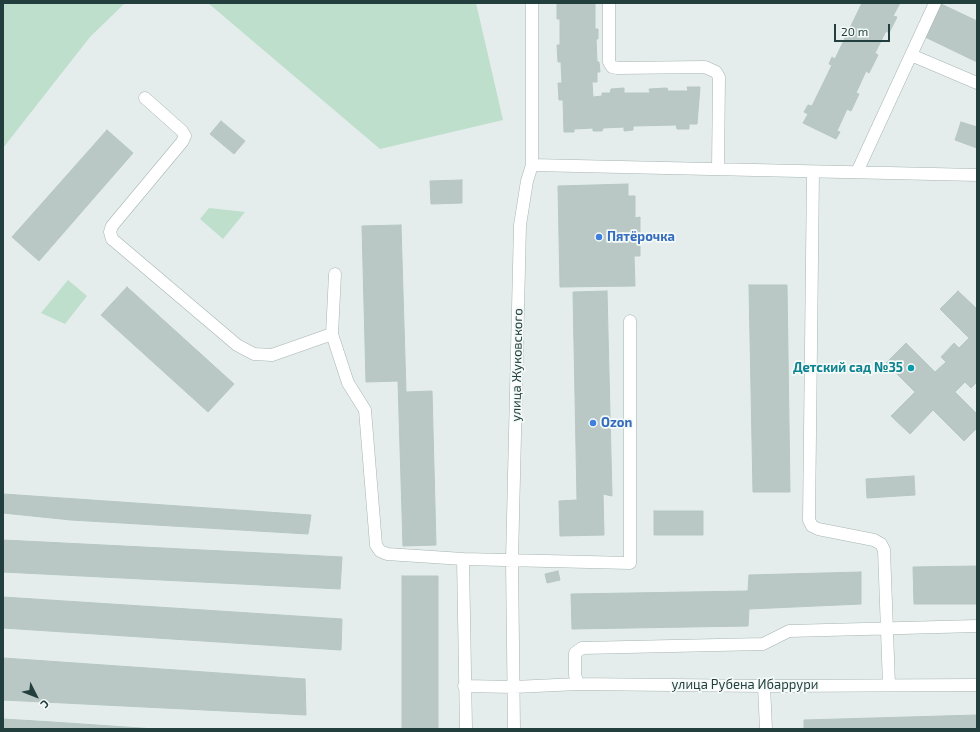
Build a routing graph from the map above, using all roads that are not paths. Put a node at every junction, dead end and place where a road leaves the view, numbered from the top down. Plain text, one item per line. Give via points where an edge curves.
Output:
1 (532, 3) edge
2 (609, 3) edge
3 (935, 3) edge
4 (912, 55) junction
5 (977, 83) edge
6 (145, 98) dead end
7 (532, 165) junction
8 (718, 169) junction
9 (813, 172) junction
10 (857, 172) junction
11 (977, 175) edge
12 (335, 274) dead end
13 (630, 321) dead end
14 (332, 334) junction
15 (463, 559) junction
16 (512, 560) junction
17 (977, 626) edge
18 (887, 627) junction
19 (578, 684) junction
20 (889, 685) junction
21 (977, 685) edge
22 (464, 686) junction
23 (764, 686) junction
24 (514, 687) junction
25 (466, 729) edge
26 (514, 729) edge
27 (766, 729) edge

1 - 7 street, улица Жуковского
2 - 8 street via 609,62 612,67 705,67 719,76
3 - 4 street
4 - 5 street
4 - 10 street
6 - 14 street via 185,136 112,226 112,239 237,345 254,354 272,355
7 - 8 street
7 - 16 street, улица Жуковского via 520,225
8 - 9 street
9 - 10 street
9 - 18 street via 809,520 812,526 818,529 874,540 881,544 884,550
10 - 11 street
12 - 14 street
13 - 16 street via 630,563
14 - 15 street via 348,383 365,410 376,545 380,551 387,554
15 - 16 street
15 - 22 street
16 - 24 street, улица Жуковского
17 - 18 street
18 - 19 street via 789,631 763,644 582,648 575,653 575,676
18 - 20 street
19 - 23 street, улица Рубена Ибаррури
19 - 24 street, улица Рубена Ибаррури
20 - 21 street, улица Рубена Ибаррури
20 - 23 street, улица Рубена Ибаррури
22 - 24 street, улица Рубена Ибаррури
22 - 25 street
23 - 27 street
24 - 26 street, улица Жуковского

